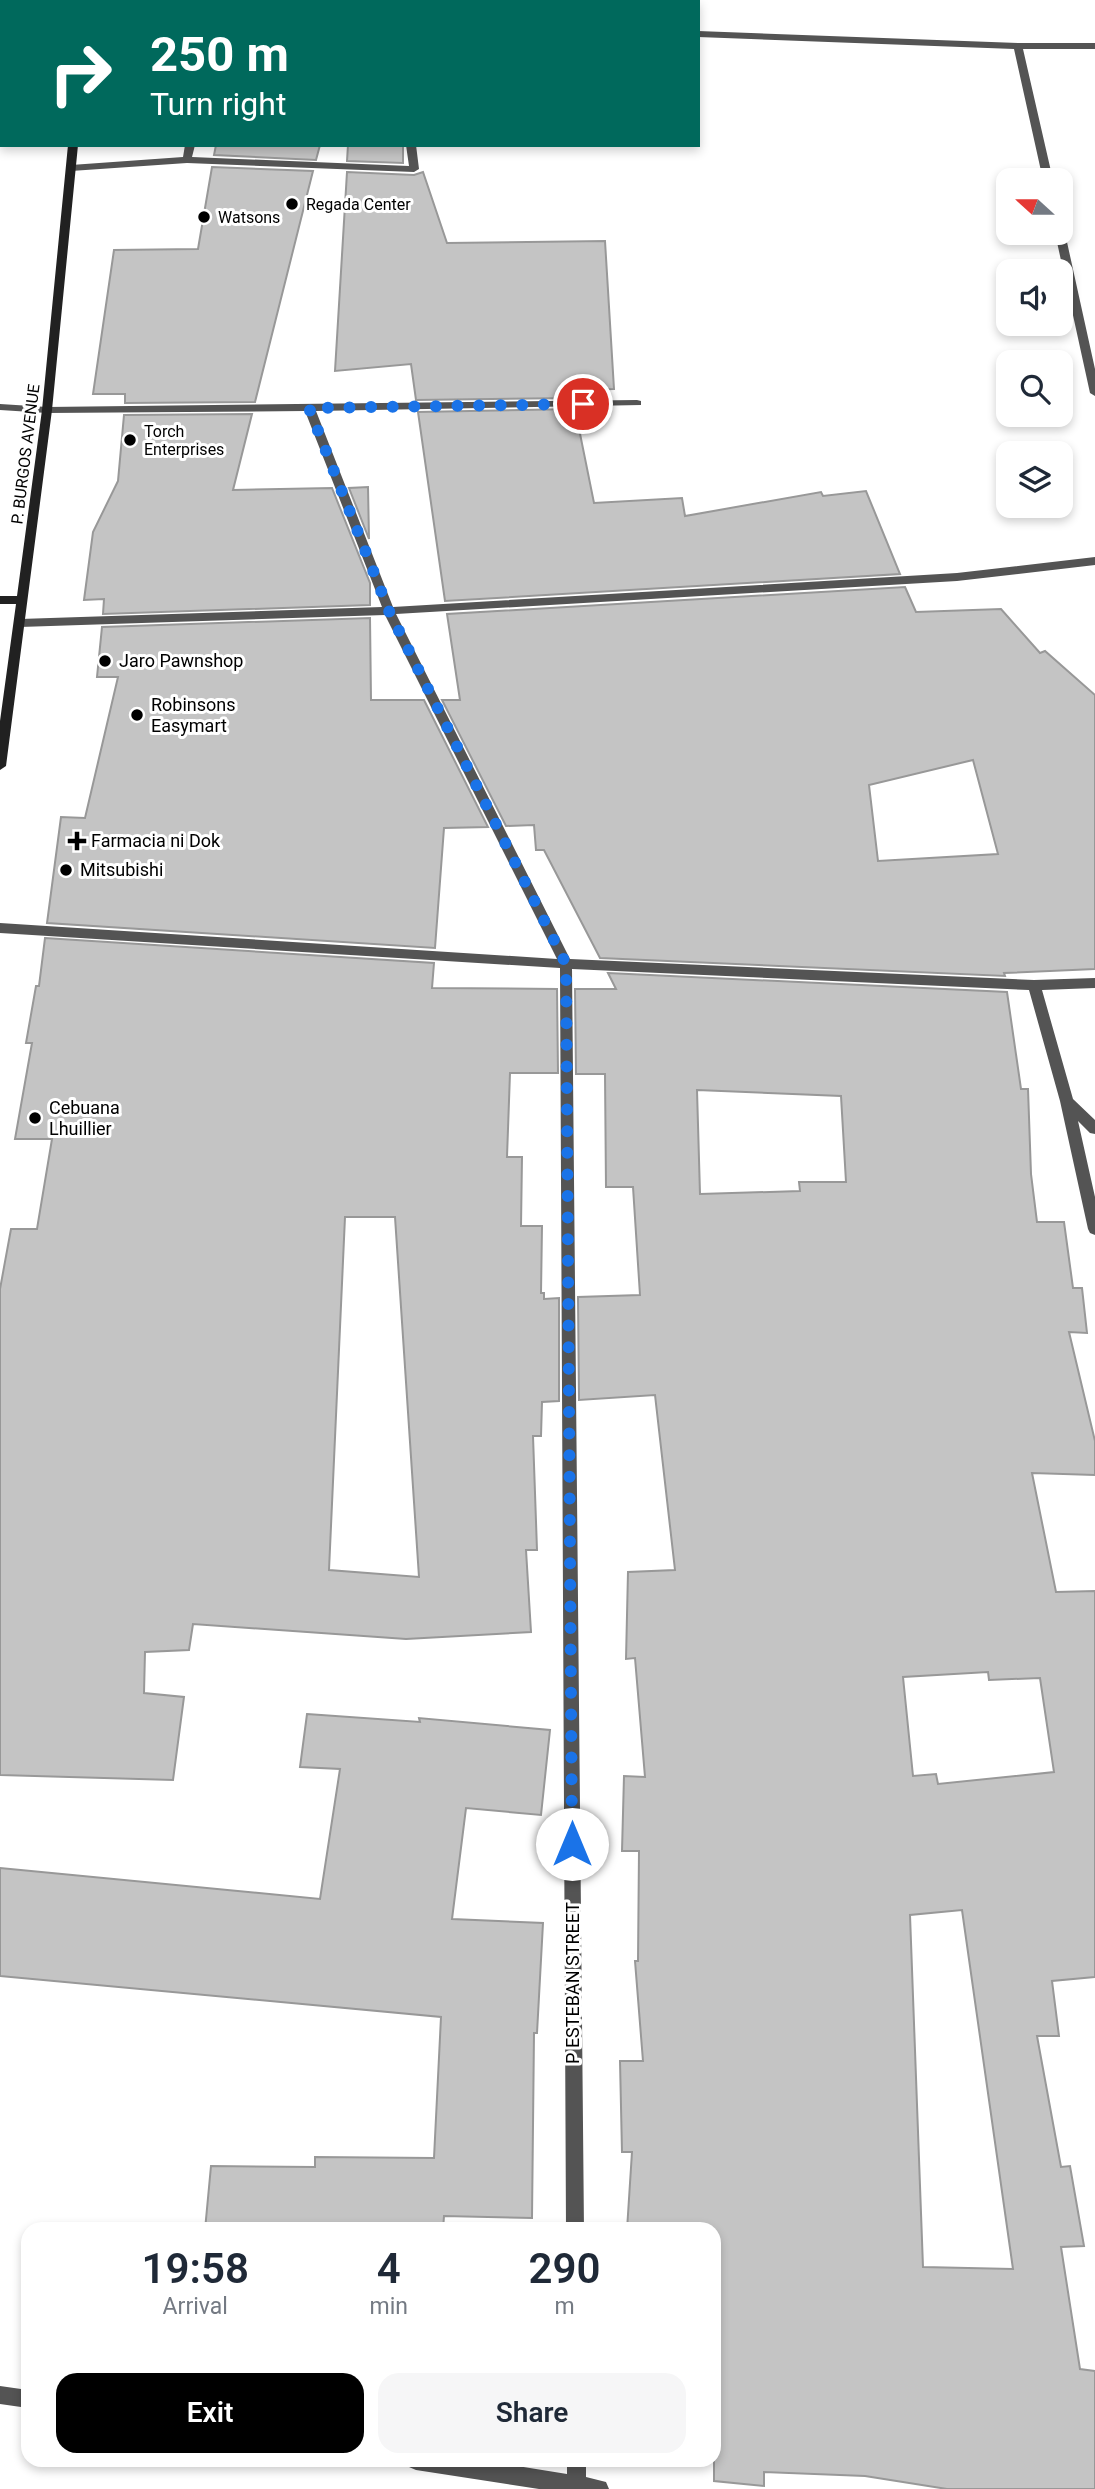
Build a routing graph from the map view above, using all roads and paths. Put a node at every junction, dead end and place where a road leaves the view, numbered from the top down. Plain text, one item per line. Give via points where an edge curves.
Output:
1 (700, 34) edge
2 (1018, 46) junction
3 (1095, 46) edge
4 (73, 147) edge
5 (190, 147) edge
6 (411, 147) edge
7 (187, 160) junction
8 (71, 168) junction
9 (1045, 168) edge
10 (1063, 245) edge
11 (1095, 393) edge
12 (638, 403) dead end
13 (0, 407) edge
14 (309, 408) junction
15 (47, 410) junction
16 (1095, 561) edge
17 (0, 600) edge
18 (23, 600) junction
19 (389, 611) junction
20 (20, 623) junction
21 (0, 766) edge
22 (0, 928) edge
23 (566, 964) junction
24 (1095, 983) edge
25 (1034, 985) junction
26 (1068, 1101) junction
27 (1095, 1129) edge
28 (1095, 1229) edge
29 (575, 2222) edge
30 (0, 2395) edge
31 (21, 2398) edge
32 (458, 2467) edge
33 (576, 2467) edge
34 (577, 2487) edge
35 (599, 2489) edge

1 - 2 street
2 - 3 street
2 - 9 street
4 - 8 main road, P. BURGOS AVENUE
5 - 7 street
6 - 7 street via 414,169
7 - 8 street
8 - 15 main road, P. BURGOS AVENUE
10 - 11 street
12 - 14 street
13 - 15 street
14 - 15 street
14 - 19 street, P ESTEBAN STREET
15 - 18 main road, P. BURGOS AVENUE
16 - 19 street via 957,577
17 - 18 main road
18 - 20 main road, P. BURGOS AVENUE
19 - 20 street
19 - 23 street, P ESTEBAN STREET
20 - 21 main road, P. BURGOS AVENUE
22 - 23 street
23 - 25 street
23 - 29 street, P ESTEBAN STREET
24 - 25 street
25 - 26 street
26 - 27 street
26 - 28 street
30 - 31 street
32 - 34 street
33 - 34 street
34 - 35 street

